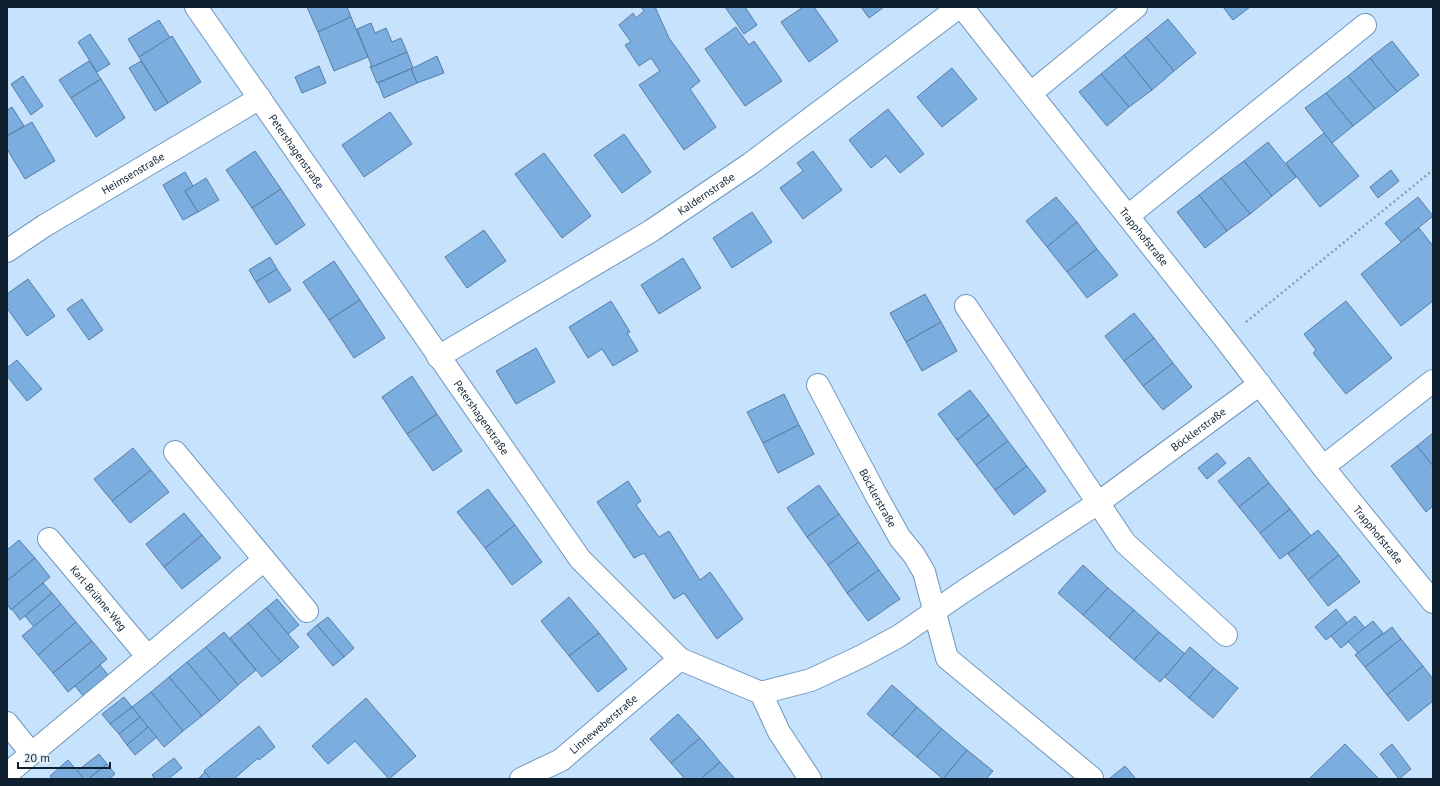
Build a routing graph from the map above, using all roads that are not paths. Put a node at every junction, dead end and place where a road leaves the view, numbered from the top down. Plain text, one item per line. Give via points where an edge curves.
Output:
1 (196, 7) edge
2 (959, 7) edge
3 (962, 7) edge
4 (1136, 7) edge
5 (1365, 25) dead end
6 (1031, 93) junction
7 (260, 98) junction
8 (1128, 216) junction
9 (7, 251) edge
10 (966, 306) dead end
11 (438, 357) junction
12 (1433, 381) edge
13 (1260, 384) junction
14 (818, 385) dead end
15 (175, 452) dead end
16 (1323, 467) junction
17 (1098, 503) junction
18 (49, 539) dead end
19 (264, 560) junction
20 (1433, 602) edge
21 (307, 611) dead end
22 (934, 611) junction
23 (1226, 635) dead end
24 (148, 657) junction
25 (680, 659) junction
26 (761, 694) junction
27 (7, 723) edge
28 (31, 753) junction
29 (7, 774) edge
30 (1092, 778) dead end
31 (521, 779) edge
32 (810, 779) edge

1 - 7 street, Petershagenstraße
2 - 11 street, Kaldernstraße via 750,164 651,231
3 - 6 street, Trapphofstraße
4 - 6 street
5 - 8 street
6 - 8 street, Trapphofstraße
7 - 9 street, Heimsenstraße via 44,226
7 - 11 street, Petershagenstraße
8 - 13 street, Trapphofstraße
10 - 17 street
11 - 25 street, Petershagenstraße via 580,559
12 - 16 street
13 - 16 street, Trapphofstraße
13 - 17 street, Böcklerstraße
14 - 22 street, Böcklerstraße via 900,538 924,572
15 - 19 street
16 - 20 street, Trapphofstraße
17 - 22 street, Böcklerstraße
17 - 23 street via 1125,543
18 - 24 street, Karl-Brühne-Weg
19 - 21 street
19 - 24 street
22 - 26 street, Böcklerstraße via 898,636 862,656 811,680
22 - 30 street, Böcklerstraße via 947,658
24 - 28 street
25 - 26 street, Petershagenstraße
25 - 31 street, Linneweberstraße via 561,760
26 - 32 street via 779,732
27 - 28 street
28 - 29 street

